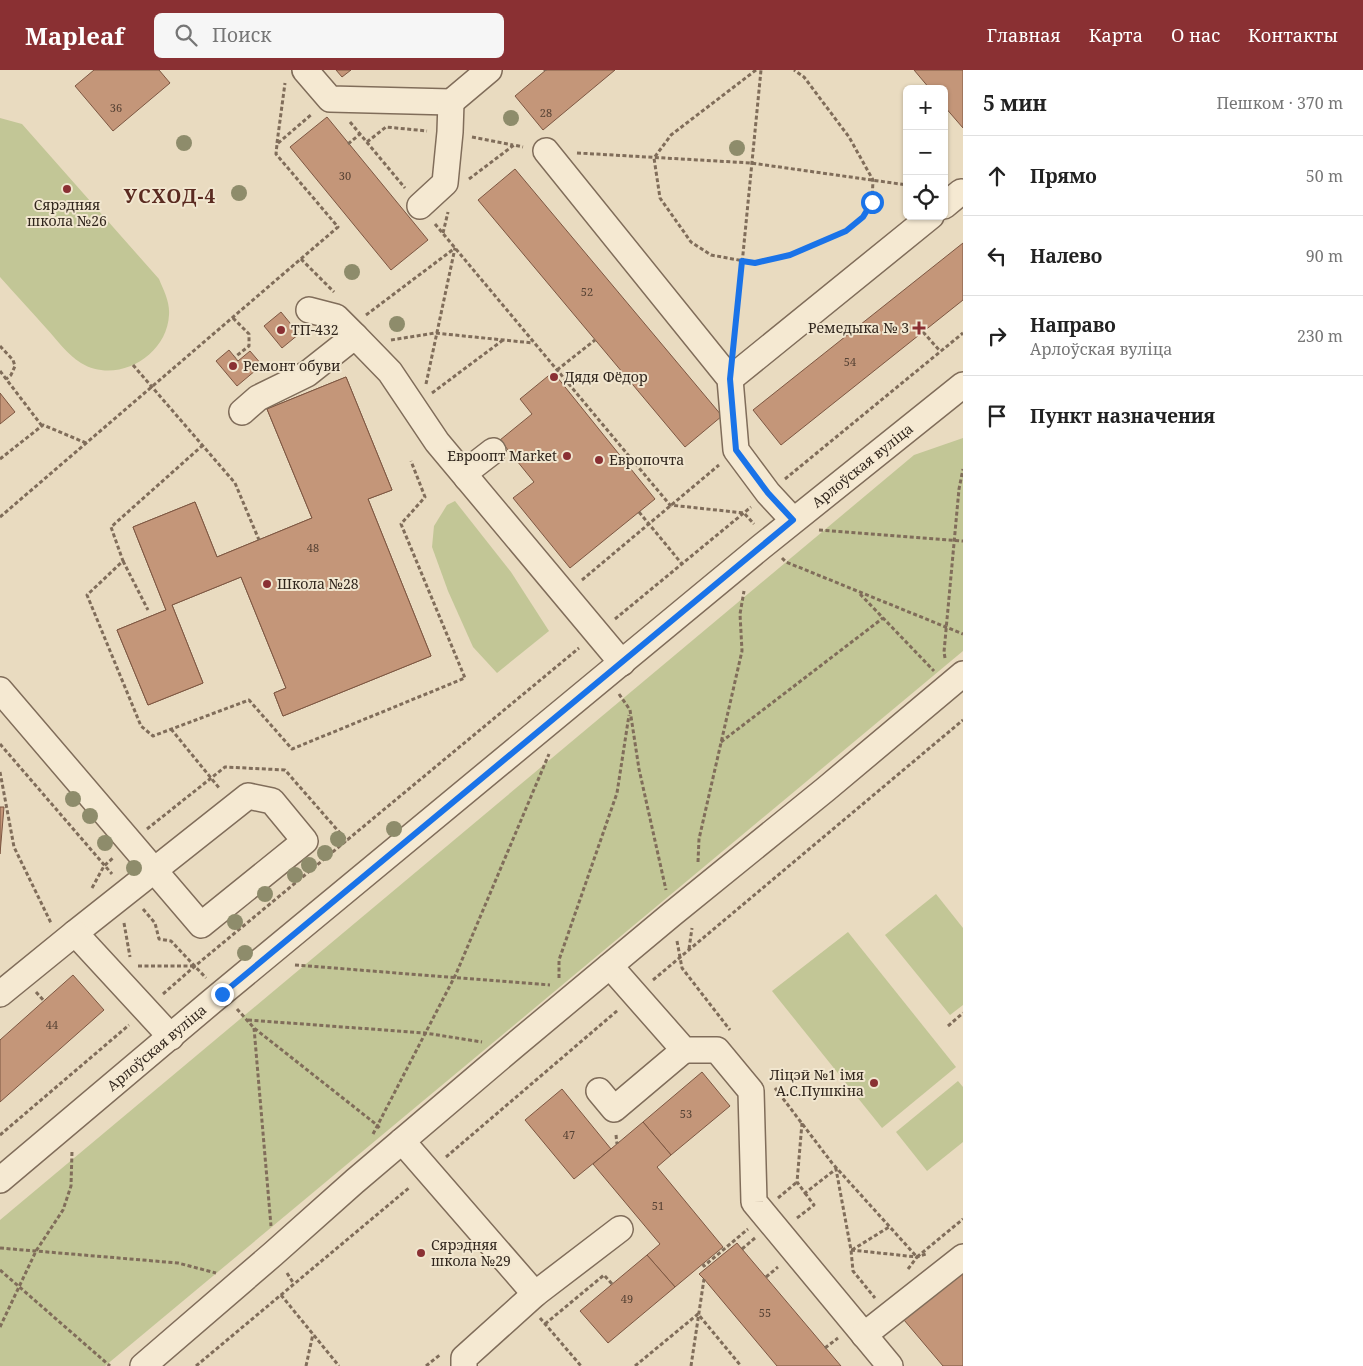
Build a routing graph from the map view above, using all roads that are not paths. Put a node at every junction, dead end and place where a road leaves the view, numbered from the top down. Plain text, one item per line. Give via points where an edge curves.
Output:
1 (489, 70) edge
2 (295, 75) edge
3 (451, 102) junction
4 (546, 151) road end
5 (420, 206) road end
6 (926, 220) edge
7 (310, 310) dead end
8 (358, 327) junction
9 (730, 379) junction
10 (963, 385) edge
11 (242, 412) dead end
12 (493, 451) dead end
13 (467, 478) junction
14 (793, 520) junction
15 (622, 663) junction
16 (956, 680) edge
17 (0, 690) edge
18 (155, 871) junction
19 (68, 938) junction
20 (610, 966) junction
21 (0, 994) edge
22 (171, 1037) junction
23 (684, 1050) junction
24 (599, 1091) dead end
25 (399, 1144) junction
26 (0, 1180) edge
27 (620, 1229) dead end
28 (963, 1257) edge
29 (535, 1294) junction
30 (854, 1334) junction
31 (143, 1366) edge
32 (464, 1366) edge
33 (890, 1366) edge

1 - 3 street
2 - 3 street via 330,99
3 - 5 street via 445,183
4 - 9 street
6 - 9 street
7 - 8 street
8 - 11 street via 307,374 258,398
8 - 13 street via 437,442
9 - 14 street via 736,450
10 - 14 street, Арлоўская вуліца
12 - 13 street via 471,468
13 - 15 street
14 - 15 street, Арлоўская вуліца
15 - 22 street, Арлоўская вуліца
16 - 20 street via 696,895 669,903
17 - 18 street
18 - 18 street via 201,925 305,841 272,801 248,796
18 - 19 street
19 - 21 street
19 - 22 street
20 - 23 street
20 - 25 street
22 - 26 street, Арлоўская вуліца
23 - 24 street via 614,1109
23 - 30 street via 717,1050 752,1091 754,1202
25 - 29 street via 429,1171
25 - 31 street
27 - 29 street
28 - 30 street
29 - 32 street via 464,1358
30 - 33 street

